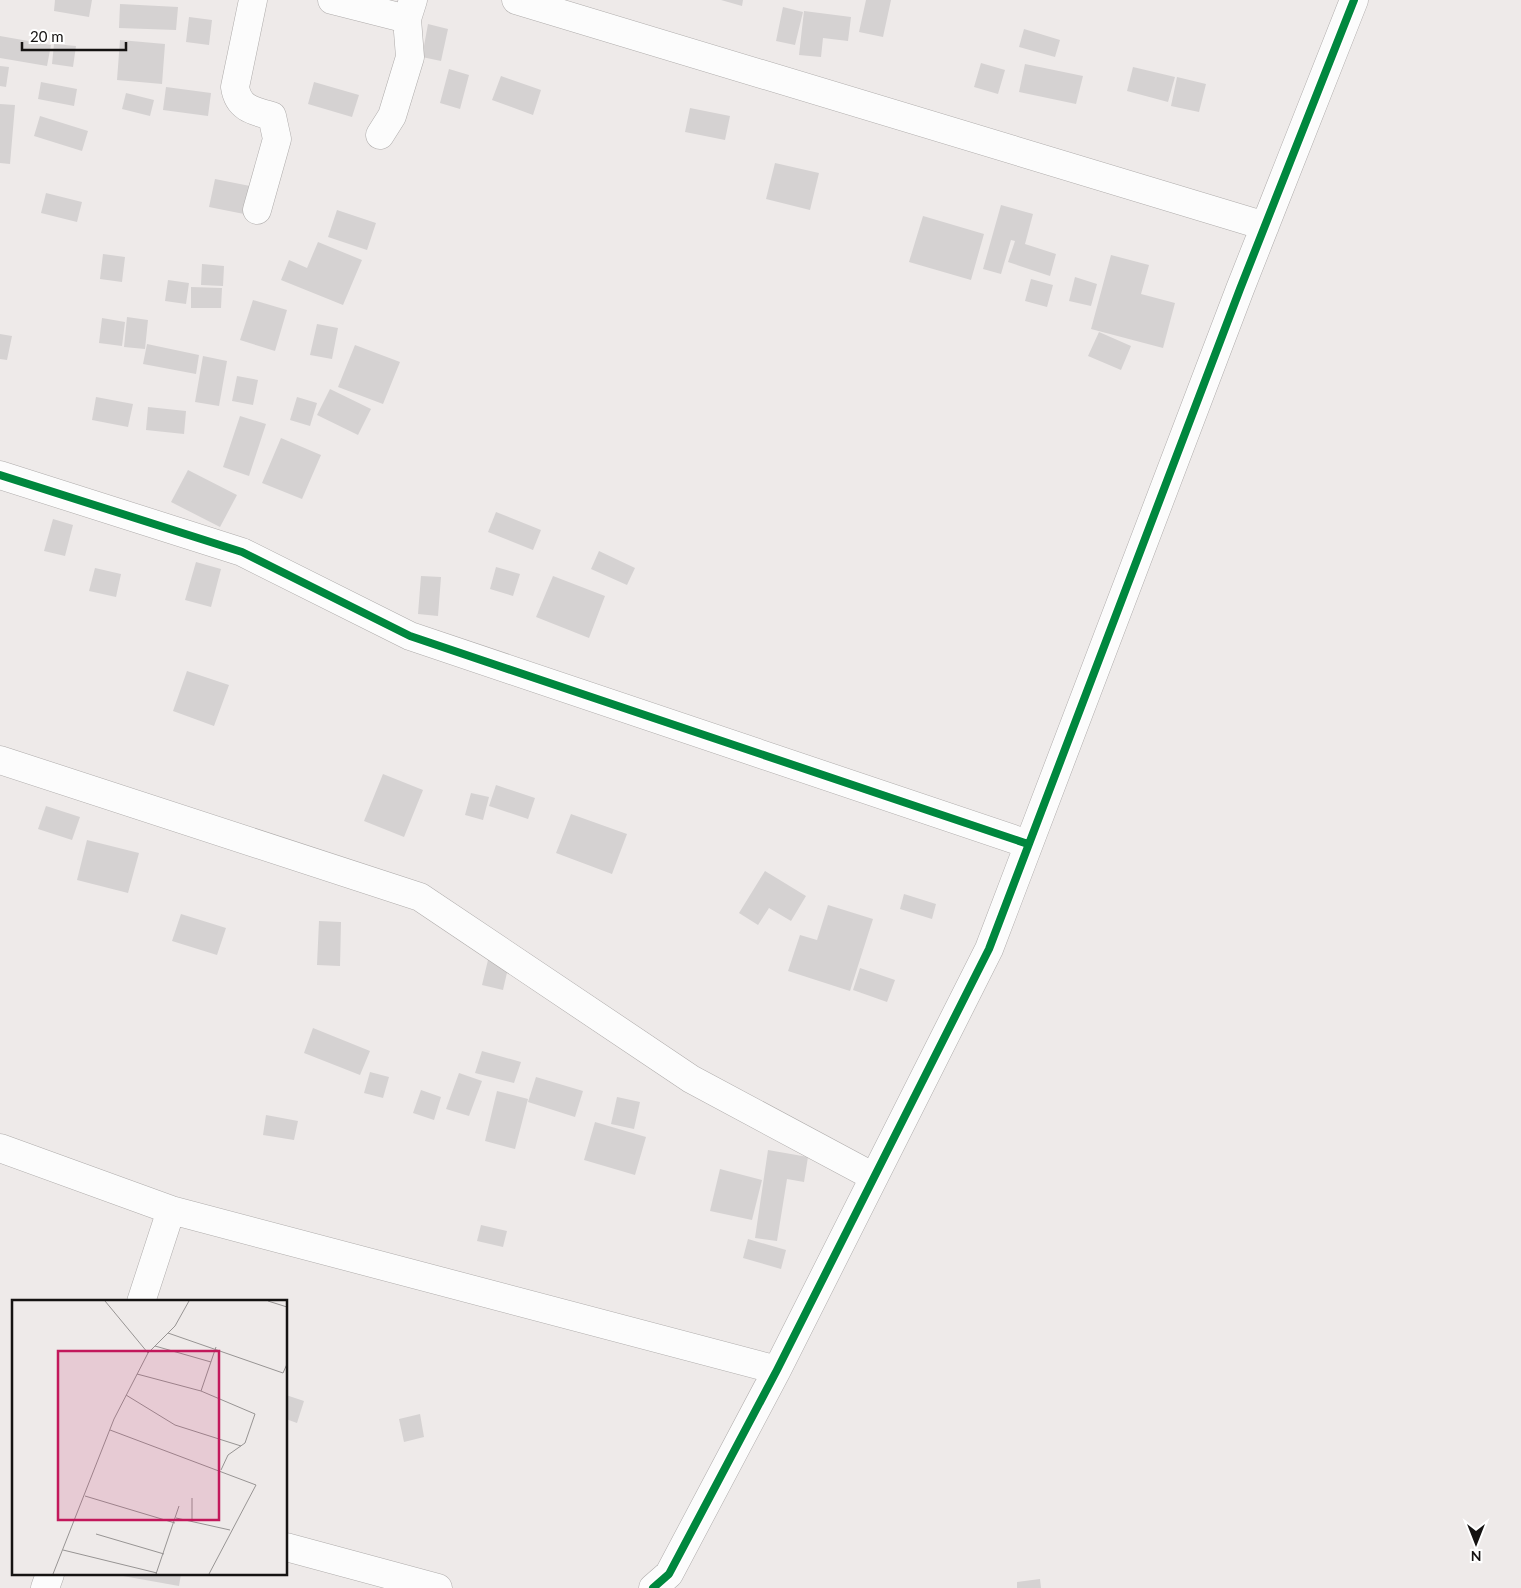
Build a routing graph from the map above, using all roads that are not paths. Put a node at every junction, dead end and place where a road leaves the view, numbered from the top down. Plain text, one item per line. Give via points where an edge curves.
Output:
1 (253, 0) edge
2 (332, 0) edge
3 (516, 0) edge
4 (1354, 0) edge
5 (410, 10) edge
6 (380, 135) dead end
7 (257, 210) dead end
8 (1265, 226) junction
9 (0, 475) edge
10 (0, 760) edge
11 (1028, 844) junction
12 (0, 1148) edge
13 (874, 1177) junction
14 (172, 1210) junction
15 (142, 1300) edge
16 (777, 1370) junction
17 (288, 1548) edge
18 (49, 1576) edge
19 (668, 1583) edge
20 (45, 1588) edge
21 (438, 1588) edge

1 - 7 street via 235,87 236,96 249,110 272,116 277,139
2 - 5 street
3 - 8 street
4 - 8 street
5 - 6 street via 410,57 392,116
8 - 11 street
9 - 11 street via 242,552 410,636
10 - 13 street via 420,897 691,1079
11 - 13 street via 989,949
12 - 14 street
13 - 16 street
14 - 15 street
14 - 16 street
16 - 19 street
17 - 21 street
18 - 20 street

